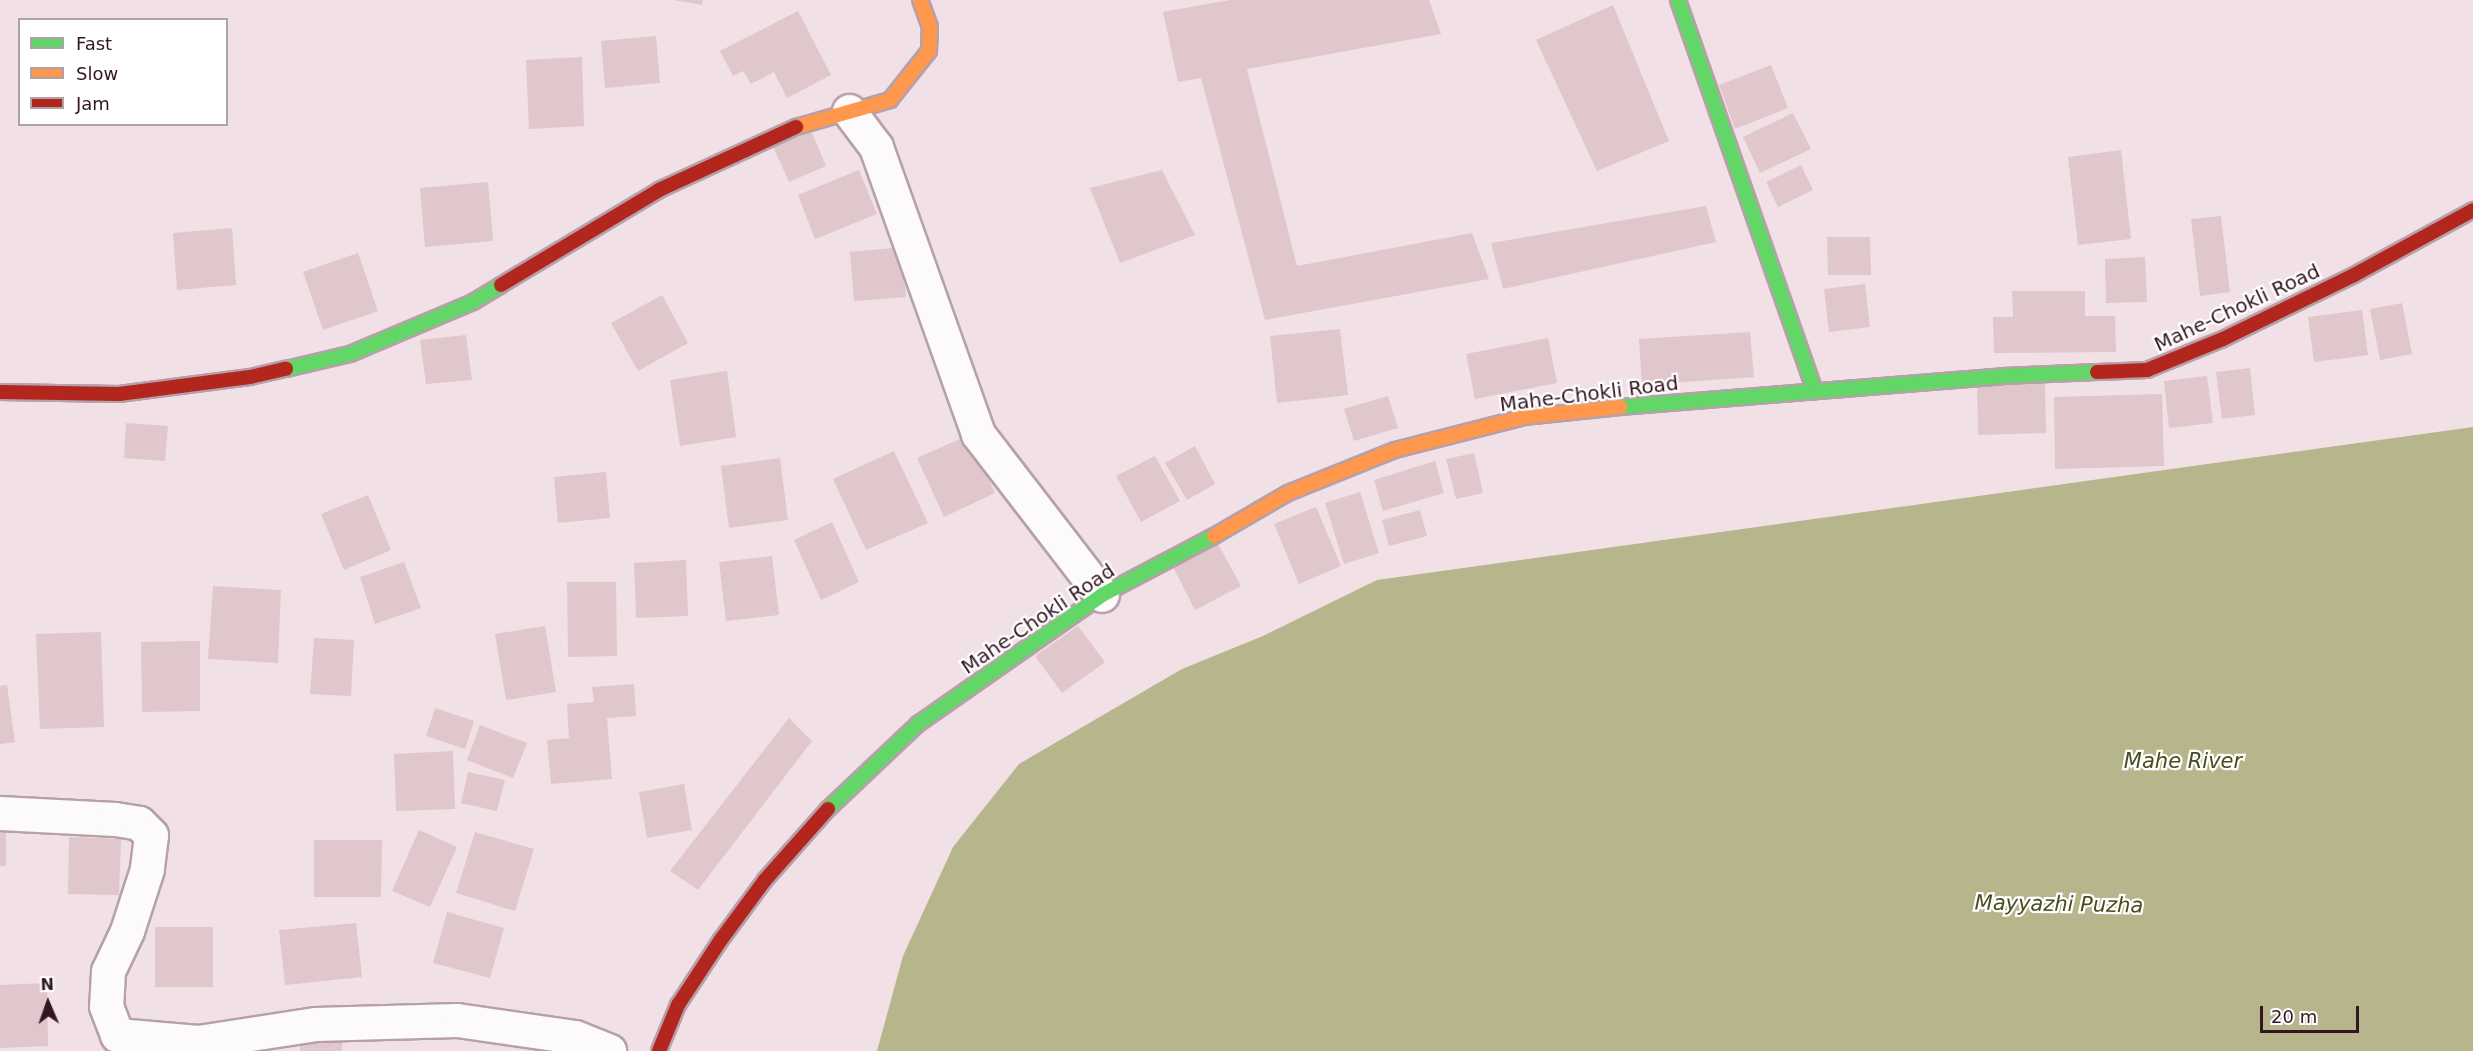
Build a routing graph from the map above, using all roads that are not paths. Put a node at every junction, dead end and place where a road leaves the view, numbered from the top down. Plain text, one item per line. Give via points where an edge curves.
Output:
1 (920, 0) edge
2 (1678, 0) edge
3 (849, 111) junction
4 (2473, 210) edge
5 (1815, 391) junction
6 (0, 392) edge
7 (1102, 596) junction
8 (0, 813) edge
9 (112, 1043) edge
10 (609, 1051) edge
11 (659, 1051) edge

1 - 3 street via 930,27 929,51 890,100
2 - 5 street
3 - 6 street via 807,122 659,190 472,302 350,354 250,377 119,393
3 - 7 street via 876,147 978,434
4 - 5 street, Mahe-Chokli Road via 2354,275 2223,339 2147,370 2003,376
5 - 7 street, Mahe-Chokli Road via 1524,417 1395,450 1288,493
7 - 11 street, Mahe-Chokli Road via 918,724 838,796 765,880 720,941 678,1005
8 - 9 street via 115,819 139,823 151,835 147,869 108,971 106,1006
9 - 10 street via 198,1042 315,1024 457,1020 575,1037

